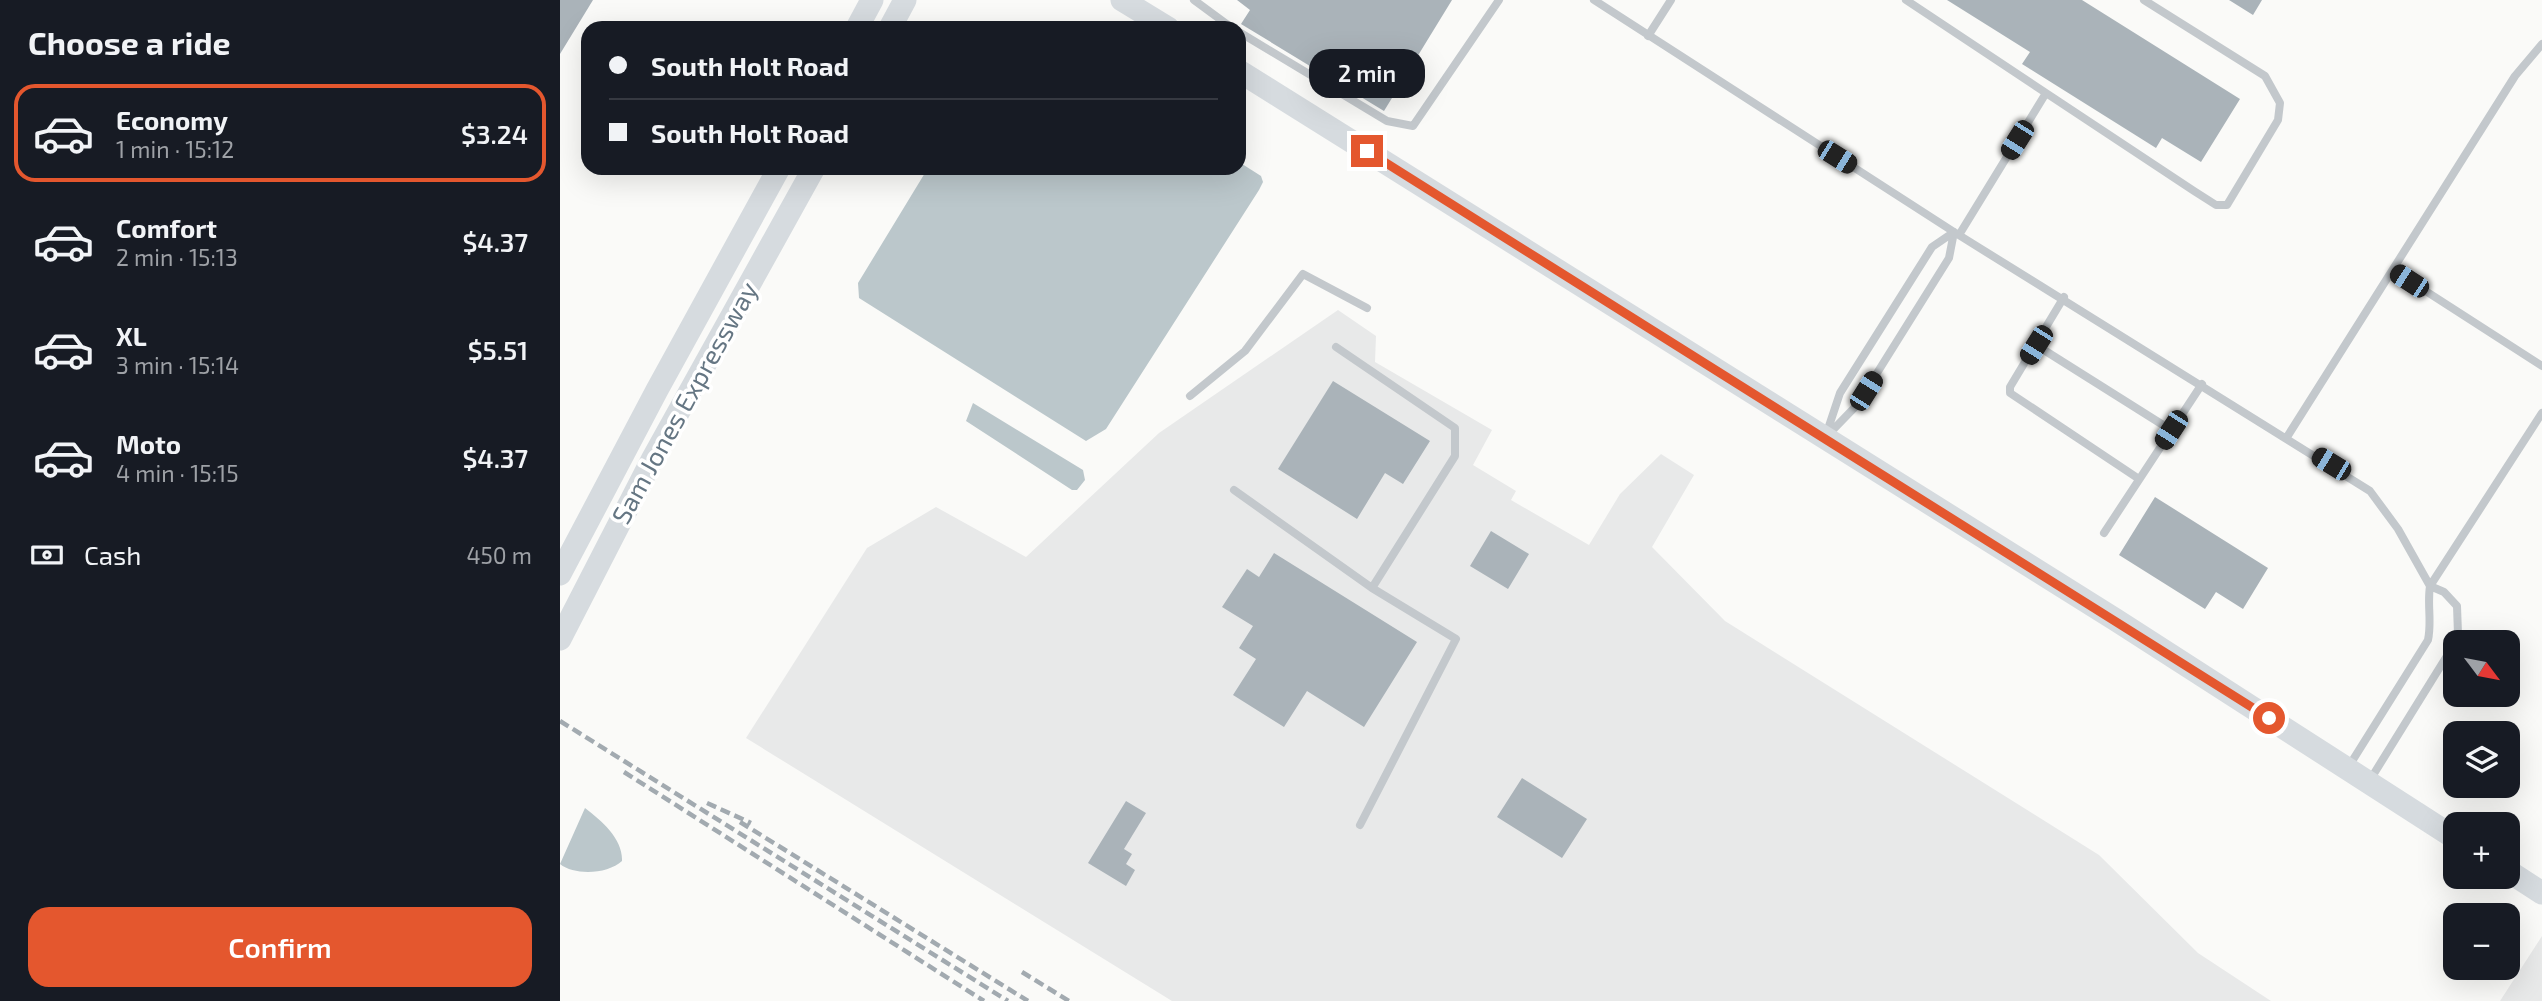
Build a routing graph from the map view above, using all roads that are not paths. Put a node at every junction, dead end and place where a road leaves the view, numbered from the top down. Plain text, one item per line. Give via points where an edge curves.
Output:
1 (872, 0) edge
2 (905, 0) edge
3 (1122, 0) edge
4 (1194, 0) edge
5 (1499, 0) edge
6 (1594, 0) edge
7 (1671, 0) edge
8 (1906, 0) edge
9 (2144, 0) edge
10 (861, 21) edge
11 (894, 21) edge
12 (1156, 21) edge
13 (1222, 21) edge
14 (1246, 36) edge
15 (1648, 36) junction
16 (2542, 44) edge
17 (1246, 75) edge
18 (2046, 93) junction
19 (775, 175) edge
20 (810, 175) edge
21 (1957, 233) junction
22 (2393, 270) junction
23 (2064, 298) junction
24 (1367, 308) dead end
25 (2036, 345) junction
26 (1335, 346) dead end
27 (2542, 366) edge
28 (2202, 384) junction
29 (1190, 396) dead end
30 (2542, 413) edge
31 (2171, 430) junction
32 (2287, 437) junction
33 (1825, 438) junction
34 (2139, 479) junction
35 (1234, 490) dead end
36 (2104, 533) dead end
37 (560, 574) edge
38 (2430, 586) junction
39 (1372, 588) junction
40 (560, 639) edge
41 (2348, 769) junction
42 (2369, 782) junction
43 (1360, 825) dead end
44 (2443, 830) edge
45 (2520, 879) edge
46 (2542, 893) edge

1 - 10 main road
2 - 11 main road
3 - 12 main road
4 - 13 lane
5 - 14 lane via 1413,126 1387,121
6 - 15 lane
7 - 15 lane
8 - 18 lane
9 - 18 lane via 2265,76 2280,103 2278,120 2227,205 2216,205
15 - 21 lane
16 - 22 lane via 2515,76
17 - 33 main road
18 - 21 lane
19 - 37 main road, Sam Jones Expressway
20 - 40 main road, Sam Jones Expressway via 653,458
21 - 23 lane
21 - 33 lane via 1949,258 1857,405
21 - 33 lane via 1932,247 1840,393
22 - 27 lane
22 - 32 lane
23 - 25 lane
23 - 28 lane
24 - 29 lane via 1303,274 1245,351
25 - 31 lane
25 - 34 lane via 2010,393
26 - 39 lane via 1455,428 1455,456
28 - 31 lane
28 - 32 lane
30 - 38 lane
31 - 34 lane
32 - 38 lane via 2370,491
33 - 41 main road
34 - 36 lane
35 - 39 lane
38 - 41 lane via 2428,640
38 - 42 lane via 2444,592 2457,606 2458,635
39 - 43 lane via 1456,639
41 - 42 main road
42 - 44 main road
45 - 46 main road

